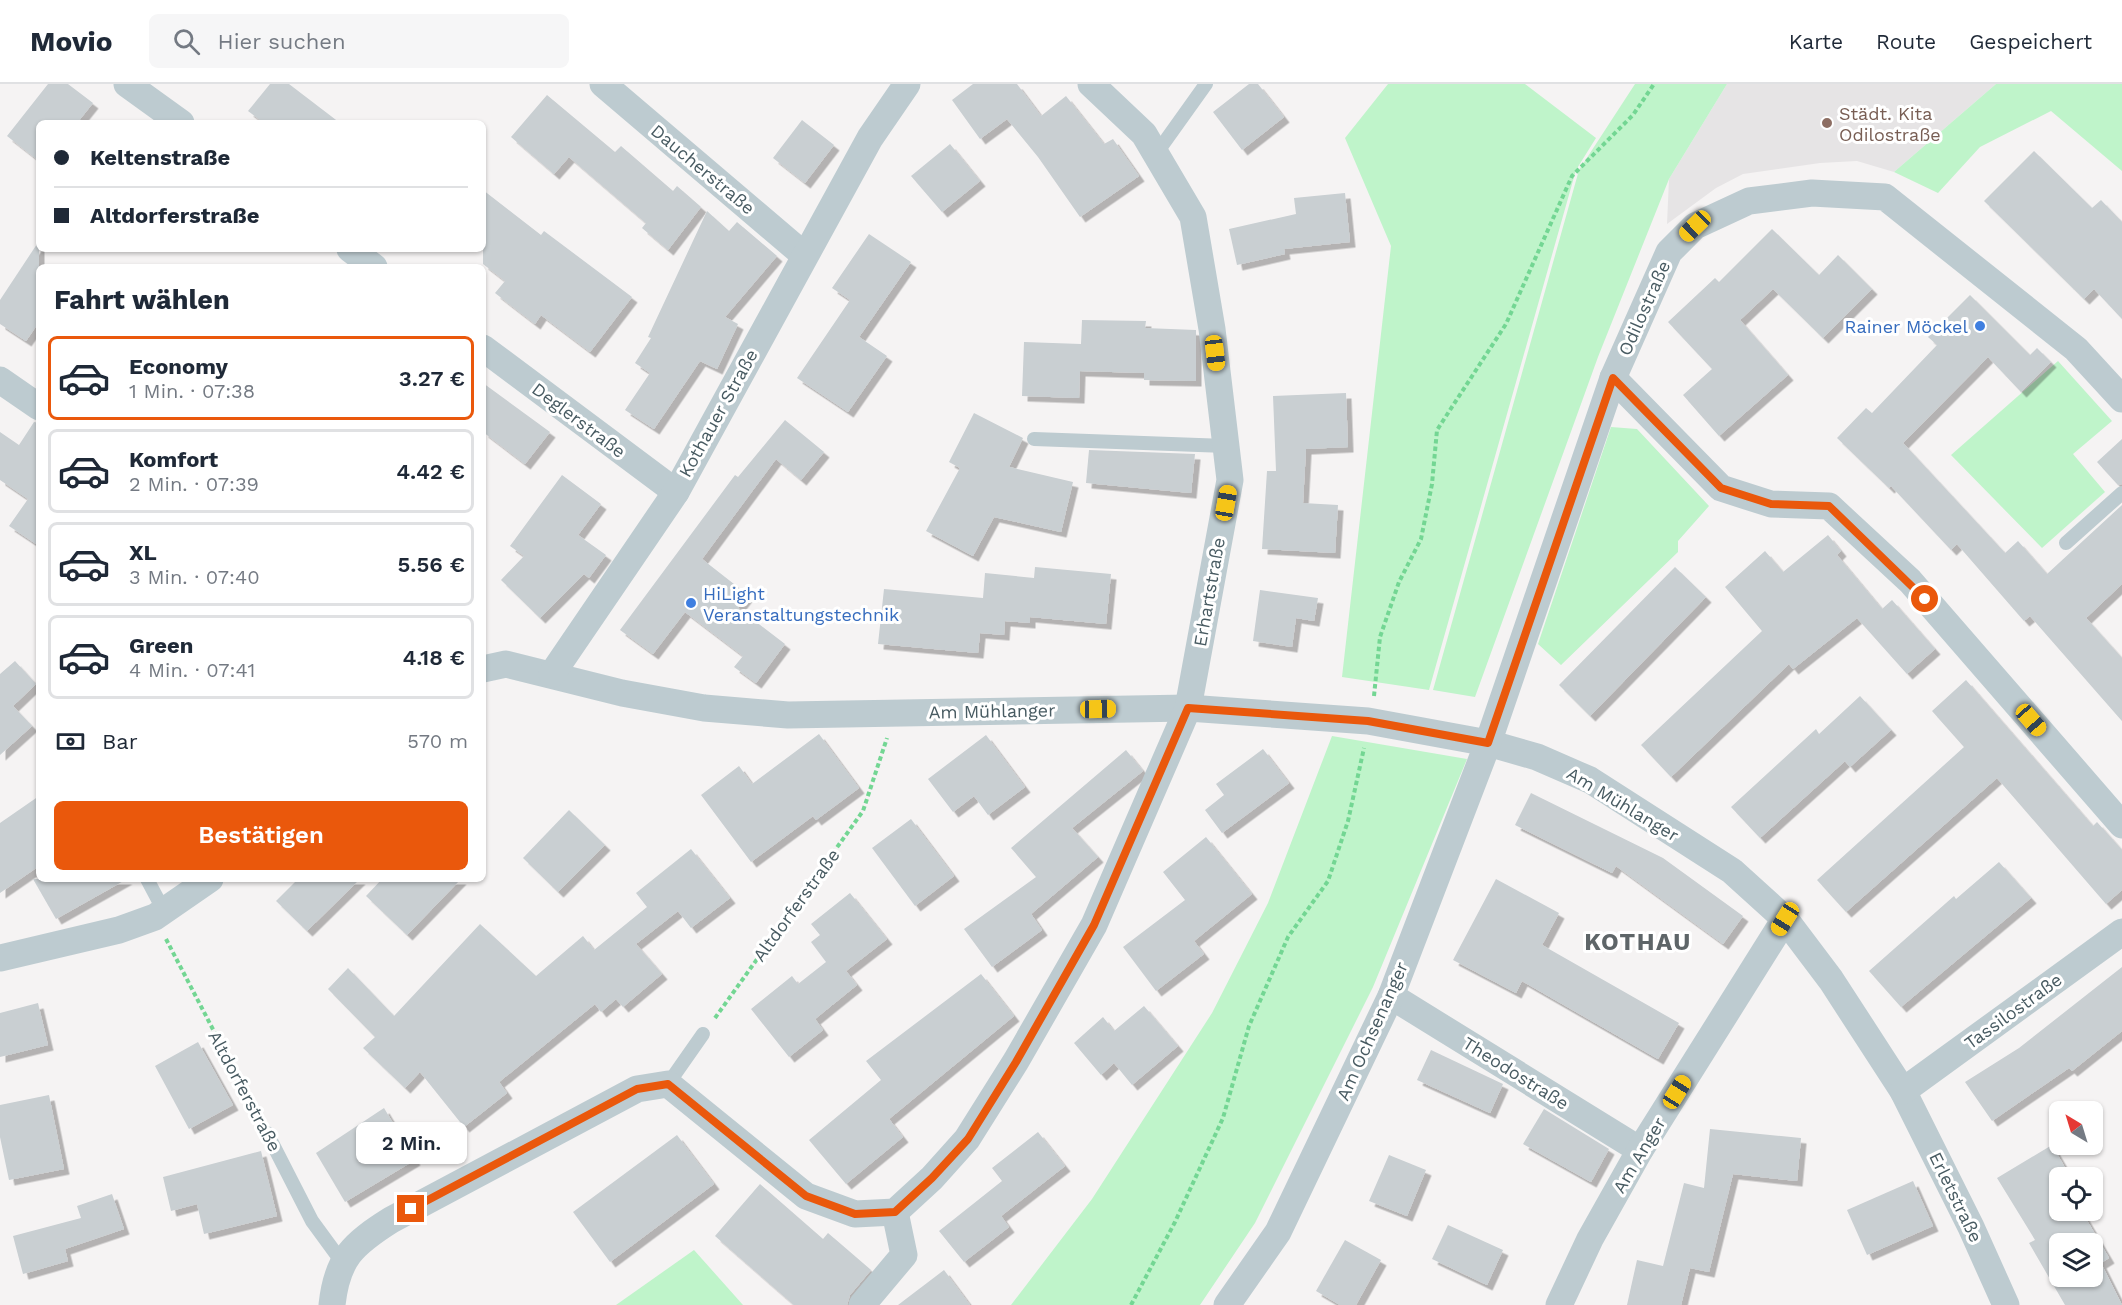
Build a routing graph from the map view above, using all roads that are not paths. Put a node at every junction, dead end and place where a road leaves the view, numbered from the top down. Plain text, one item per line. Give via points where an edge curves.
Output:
1 (126, 84) edge
2 (603, 84) edge
3 (907, 84) edge
4 (1091, 84) edge
5 (1206, 84) edge
6 (178, 120) edge
7 (1156, 154) junction
8 (354, 252) edge
9 (804, 255) junction
10 (370, 264) edge
11 (486, 350) edge
12 (1613, 378) junction
13 (0, 380) edge
14 (2122, 399) edge
15 (36, 405) edge
16 (1034, 439) dead end
17 (1226, 446) junction
18 (676, 492) junction
19 (2122, 493) edge
20 (2066, 543) dead end
21 (486, 668) edge
22 (552, 674) junction
23 (1188, 708) junction
24 (1488, 743) junction
25 (2122, 825) edge
26 (148, 882) edge
27 (206, 882) edge
28 (159, 914) junction
29 (1785, 919) junction
30 (2122, 932) edge
31 (0, 958) edge
32 (1391, 996) junction
33 (704, 1034) road end
34 (668, 1084) junction
35 (1903, 1091) junction
36 (267, 1133) road end
37 (1640, 1150) junction
38 (895, 1212) junction
39 (342, 1262) junction
40 (332, 1305) edge
41 (862, 1305) edge
42 (1227, 1305) edge
43 (1559, 1305) edge
44 (2006, 1305) edge

1 - 6 street
2 - 9 street, Daucherstraße
3 - 9 street, Kothauer Straße via 870,138
4 - 7 street, Erhartstraße via 1144,134
5 - 7 lane
7 - 17 street, Erhartstraße via 1193,217
8 - 10 street
9 - 18 street, Kothauer Straße
11 - 18 street, Deglerstraße
12 - 14 street, Odilostraße via 1669,252 1695,226 1749,201 1812,193 1885,197 2076,349
12 - 24 street, Odilostraße
12 - 25 street via 1721,488 1771,504 1829,506 1910,581
13 - 15 street
16 - 17 lane
17 - 23 street, Erhartstraße via 1230,480
18 - 22 street, Kothauer Straße
19 - 20 lane
21 - 22 street via 506,664
22 - 23 street, Am Mühlanger via 622,693 704,708 788,715
23 - 24 street, Am Mühlanger via 1368,721
23 - 38 street via 1094,925 1016,1062 968,1139
24 - 29 street, Am Mühlanger via 1537,757 1590,780 1732,871
24 - 32 street, Am Ochsenanger
26 - 28 lane
27 - 28 street
28 - 31 street via 119,930
29 - 35 street, Am Mühlanger via 1831,980
29 - 37 street, Am Anger
30 - 35 street, Tassilostraße
32 - 37 street, Theodostraße
32 - 42 street, Am Ochsenanger via 1278,1232
33 - 34 lane
34 - 38 street via 806,1196 855,1214
34 - 39 street via 637,1089 391,1220 359,1240
35 - 44 street, Erletstraße
36 - 39 lane, Altdorferstraße via 312,1221
37 - 43 street, Am Anger via 1590,1239
38 - 41 street via 904,1255
39 - 40 street

